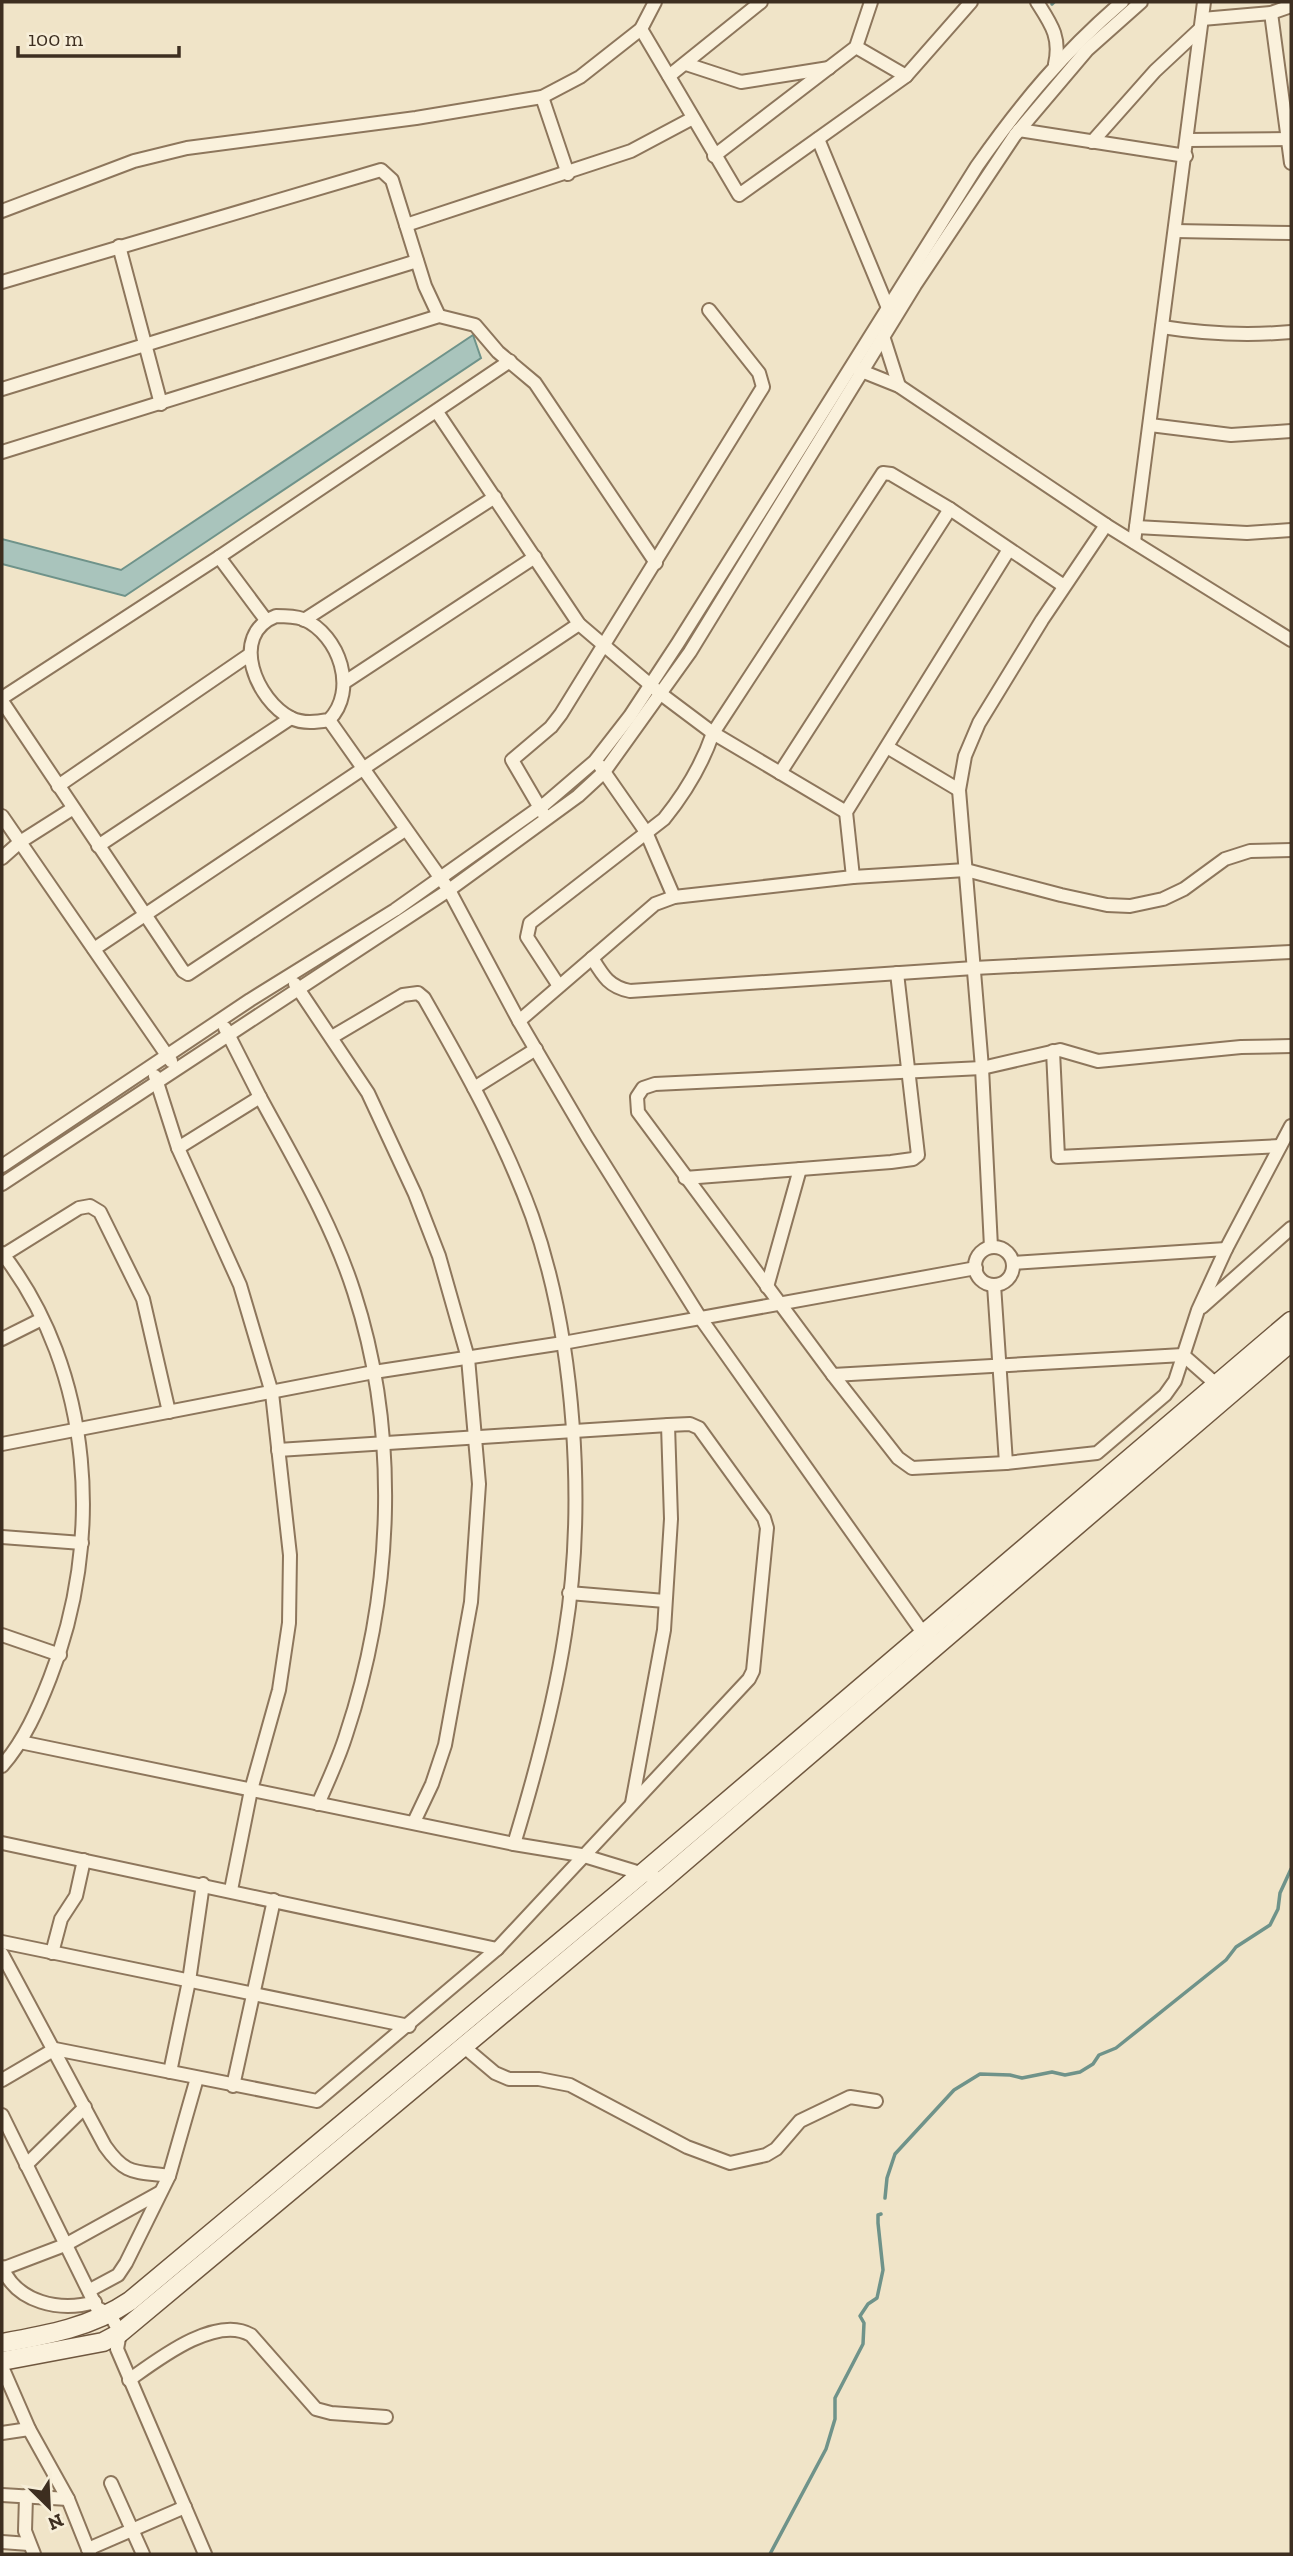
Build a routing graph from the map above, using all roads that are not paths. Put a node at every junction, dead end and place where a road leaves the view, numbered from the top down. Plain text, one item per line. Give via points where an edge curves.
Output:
1 (655, 2) edge
2 (761, 2) edge
3 (871, 2) edge
4 (971, 2) edge
5 (1037, 2) edge
6 (1122, 2) edge
7 (1141, 2) edge
8 (1204, 2) edge
9 (1291, 6) edge
10 (1271, 13) junction
11 (1201, 24) junction
12 (640, 29) junction
13 (856, 47) junction
14 (686, 64) junction
15 (1055, 65) junction
16 (831, 68) junction
17 (669, 76) junction
18 (906, 76) junction
19 (1038, 86) junction
20 (1049, 95) junction
21 (542, 97) junction
22 (693, 118) junction
23 (1018, 130) junction
24 (818, 139) junction
25 (1289, 139) edge
26 (1188, 140) junction
27 (1092, 142) junction
28 (998, 147) junction
29 (714, 156) junction
30 (1186, 156) junction
31 (1291, 163) edge
32 (568, 174) junction
33 (2, 211) edge
34 (946, 212) junction
35 (958, 219) junction
36 (406, 225) junction
37 (1175, 231) junction
38 (1291, 233) edge
39 (119, 246) junction
40 (417, 261) junction
41 (2, 282) edge
42 (910, 282) junction
43 (888, 307) junction
44 (709, 310) dead end
45 (439, 316) junction
46 (1162, 327) junction
47 (1291, 332) edge
48 (884, 339) junction
49 (145, 343) junction
50 (510, 361) junction
51 (858, 369) junction
52 (898, 386) junction
53 (2, 389) edge
54 (161, 404) junction
55 (437, 412) junction
56 (1150, 425) junction
57 (1291, 431) edge
58 (2, 452) edge
59 (495, 497) junction
60 (950, 509) junction
61 (769, 512) junction
62 (1105, 525) junction
63 (1136, 527) junction
64 (1291, 530) edge
65 (1134, 542) junction
66 (1008, 551) junction
67 (219, 557) junction
68 (535, 557) junction
69 (656, 563) junction
70 (719, 578) junction
71 (732, 585) junction
72 (1064, 586) junction
73 (266, 620) junction
74 (304, 620) junction
75 (579, 624) junction
76 (1291, 640) edge
77 (605, 646) junction
78 (249, 655) junction
79 (345, 682) junction
80 (650, 685) junction
81 (661, 694) junction
82 (2, 699) edge
83 (290, 718) junction
84 (329, 720) junction
85 (713, 733) junction
86 (887, 747) junction
87 (595, 761) junction
88 (364, 770) junction
89 (604, 772) junction
90 (780, 774) junction
91 (58, 786) junction
92 (959, 790) junction
93 (539, 808) junction
94 (72, 809) junction
95 (846, 812) junction
96 (2, 816) edge
97 (548, 819) junction
98 (405, 830) junction
99 (646, 832) junction
100 (20, 842) junction
101 (98, 846) junction
102 (1291, 850) edge
103 (2, 858) edge
104 (966, 870) junction
105 (853, 877) junction
106 (441, 879) junction
107 (449, 890) junction
108 (674, 897) junction
109 (145, 915) junction
110 (362, 929) junction
111 (370, 942) junction
112 (94, 949) junction
113 (1291, 952) edge
114 (592, 958) junction
115 (974, 968) junction
116 (897, 973) junction
117 (289, 975) junction
118 (559, 986) junction
119 (298, 988) junction
120 (220, 1020) junction
121 (519, 1021) junction
122 (228, 1033) junction
123 (332, 1037) junction
124 (1291, 1046) edge
125 (536, 1049) junction
126 (1053, 1051) junction
127 (166, 1054) junction
128 (151, 1065) junction
129 (176, 1067) junction
130 (982, 1068) junction
131 (909, 1072) junction
132 (156, 1081) junction
133 (474, 1088) junction
134 (260, 1097) junction
135 (61, 1126) junction
136 (1291, 1126) edge
137 (69, 1139) junction
138 (1280, 1146) junction
139 (178, 1148) junction
140 (3, 1166) edge
141 (800, 1169) junction
142 (685, 1178) junction
143 (7, 1181) edge
144 (1291, 1228) edge
145 (991, 1247) junction
146 (1226, 1249) junction
147 (2, 1255) edge
148 (1013, 1263) junction
149 (976, 1268) junction
150 (994, 1284) junction
151 (767, 1287) junction
152 (778, 1302) junction
153 (1198, 1310) junction
154 (699, 1316) junction
155 (42, 1320) junction
156 (1291, 1321) edge
157 (2, 1339) edge
158 (1291, 1342) edge
159 (563, 1343) junction
160 (1183, 1355) junction
161 (468, 1358) junction
162 (998, 1364) junction
163 (374, 1372) junction
164 (833, 1375) junction
165 (1216, 1384) junction
166 (272, 1393) junction
167 (169, 1412) junction
168 (667, 1425) junction
169 (76, 1430) junction
170 (572, 1431) junction
171 (475, 1439) junction
172 (385, 1443) junction
173 (2, 1444) edge
174 (278, 1450) junction
175 (1006, 1463) junction
176 (2, 1537) edge
177 (82, 1543) junction
178 (569, 1593) junction
179 (665, 1601) junction
180 (2, 1635) edge
181 (928, 1640) junction
182 (60, 1655) junction
183 (20, 1742) junction
184 (5, 1758) edge
185 (251, 1790) junction
186 (318, 1804) junction
187 (632, 1804) junction
188 (414, 1822) junction
189 (2, 1843) edge
190 (514, 1844) junction
191 (581, 1856) junction
192 (84, 1860) junction
193 (644, 1872) junction
194 (663, 1880) junction
195 (203, 1884) junction
196 (230, 1890) junction
197 (274, 1900) junction
198 (2, 1942) edge
199 (497, 1949) junction
200 (52, 1953) junction
201 (2, 1954) edge
202 (189, 1981) junction
203 (255, 1995) junction
204 (409, 2026) junction
205 (463, 2046) junction
206 (55, 2049) junction
207 (170, 2072) junction
208 (197, 2078) junction
209 (2, 2080) edge
210 (233, 2085) junction
211 (876, 2101) dead end
212 (85, 2107) junction
213 (2, 2115) edge
214 (26, 2165) junction
215 (169, 2176) junction
216 (160, 2193) junction
217 (65, 2245) junction
218 (2, 2268) edge
219 (97, 2307) junction
220 (113, 2342) junction
221 (2, 2343) edge
222 (2, 2361) edge
223 (2, 2367) edge
224 (129, 2380) junction
225 (386, 2417) dead end
226 (29, 2429) junction
227 (2, 2433) edge
228 (111, 2483) dead end
229 (2, 2495) edge
230 (26, 2496) junction
231 (68, 2499) junction
232 (185, 2507) junction
233 (132, 2530) junction
234 (2, 2542) edge
235 (31, 2549) edge
236 (89, 2552) edge
237 (143, 2554) edge
238 (204, 2554) edge

1 - 12 street
2 - 14 street
3 - 13 street
4 - 18 street
5 - 15 street via 1057,34
6 - 15 street
7 - 20 street via 1087,50
8 - 11 street
9 - 10 street
10 - 11 street
10 - 25 street
11 - 26 street
11 - 27 street
12 - 17 street
12 - 21 street via 580,77
13 - 16 street
13 - 18 street
14 - 16 street via 741,82
14 - 17 street
15 - 19 street
16 - 29 street
17 - 22 street
18 - 24 street
19 - 20 street
19 - 28 street
20 - 23 street
21 - 32 street
21 - 33 street via 187,148 134,161
22 - 29 street
22 - 32 street via 631,152
23 - 27 street
23 - 28 street
24 - 29 street via 739,195
24 - 43 street
25 - 26 street
25 - 31 street
26 - 30 street
27 - 30 street
28 - 34 street
28 - 35 street
30 - 37 street
32 - 36 street
34 - 35 street
34 - 42 street
35 - 42 street
36 - 39 street via 392,180 381,170
36 - 40 street
37 - 38 street
37 - 46 street
39 - 41 street
39 - 49 street
40 - 45 street
40 - 49 street
42 - 43 street
42 - 48 street
43 - 51 street
44 - 69 street via 759,373 763,387
45 - 50 street via 475,325
45 - 54 street
46 - 47 street via 1221,334
46 - 56 street
48 - 51 street
48 - 52 street
49 - 53 street
49 - 54 street
50 - 55 street
50 - 69 street via 548,399
51 - 52 street
51 - 61 street
52 - 62 street
54 - 58 street
55 - 59 street
55 - 67 street
56 - 57 street via 1231,435
56 - 63 street
59 - 68 street
59 - 74 street
60 - 66 street
60 - 85 street via 891,474 879,477
60 - 90 street
61 - 70 street
61 - 71 street
62 - 65 street
62 - 72 street
63 - 64 street via 1247,533
63 - 65 street
65 - 76 street
66 - 72 street
66 - 86 street
67 - 73 street
67 - 82 street
68 - 75 street
68 - 79 street
69 - 77 street
70 - 71 street
70 - 80 street
71 - 81 street
72 - 92 street via 979,723 965,756
73 - 74 street via 289,616
73 - 78 street via 251,640
74 - 79 street via 335,651
75 - 77 street
75 - 88 street
77 - 80 street
77 - 93 street via 551,727 512,760
78 - 83 street via 263,690
78 - 91 street
79 - 84 street via 344,700
80 - 81 street
80 - 87 street
81 - 85 street
81 - 89 street
82 - 91 street
83 - 84 street via 312,723
83 - 101 street
84 - 88 street
85 - 90 street
85 - 99 street via 705,757 674,806
86 - 92 street
86 - 95 street
87 - 89 street
87 - 93 street
88 - 98 street
88 - 109 street
89 - 97 street
89 - 99 street
90 - 95 street
91 - 94 street
92 - 104 street
93 - 97 street
93 - 106 street
94 - 100 street
94 - 101 street
95 - 105 street
96 - 100 street
97 - 107 street
98 - 106 street
98 - 109 street via 196,972 183,971
99 - 108 street
99 - 118 street via 530,923 527,937
100 - 103 street
100 - 112 street
101 - 109 street
102 - 104 street via 1250,851 1225,859 1184,889 1130,906 1061,895
104 - 105 street
104 - 115 street
105 - 108 street
106 - 107 street
106 - 110 street
107 - 111 street
107 - 121 street
108 - 114 street via 655,904
109 - 112 street
110 - 111 street
110 - 117 street
111 - 119 street
112 - 127 street
113 - 115 street
114 - 116 street via 615,988 630,991
114 - 118 street
115 - 116 street
115 - 130 street
116 - 131 street
117 - 119 street
117 - 120 street
118 - 121 street
119 - 122 street
119 - 123 street
120 - 122 street
120 - 127 street
121 - 125 street
122 - 129 street
122 - 134 street
123 - 133 street via 403,995 418,993
123 - 161 street via 368,1093 415,1194 439,1256
124 - 126 street via 1098,1060
125 - 133 street
125 - 154 street
126 - 130 street
126 - 138 street via 1058,1157
127 - 128 street
127 - 129 street
128 - 132 street
128 - 135 street
129 - 132 street
130 - 131 street
130 - 145 street
131 - 141 street via 918,1155 913,1160
131 - 142 street via 643,1088 637,1097 638,1112
132 - 137 street
132 - 139 street
133 - 159 street via 508,1155 532,1217
134 - 139 street
134 - 163 street via 335,1242 361,1316
135 - 137 street
135 - 140 street
136 - 138 street
137 - 143 street
138 - 146 street
139 - 166 street via 240,1284
140 - 143 street
141 - 142 street
141 - 151 street
142 - 151 street
144 - 153 street
145 - 148 street via 1003,1249
145 - 149 street via 978,1257
146 - 148 street
146 - 153 street
147 - 155 street
147 - 167 street via 79,1208 90,1206 100,1212 143,1299
148 - 150 street via 1010,1275
149 - 150 street via 984,1282
149 - 152 street
150 - 162 street
151 - 152 street
152 - 154 street
152 - 164 street
153 - 160 street
154 - 159 street
154 - 181 street
155 - 157 street
155 - 169 street via 66,1380
156 - 165 main road
158 - 181 main road
159 - 161 street
159 - 170 street
160 - 162 street
160 - 165 street
160 - 175 street via 1165,1395 1097,1453
161 - 163 street
161 - 171 street
162 - 164 street
162 - 175 street
163 - 166 street
163 - 172 street
164 - 175 street via 898,1458 912,1468
165 - 181 main road
166 - 167 street
166 - 174 street
167 - 169 street
168 - 170 street
168 - 179 street via 671,1519
168 - 187 street via 690,1424 705,1435 764,1518 767,1538 750,1679
169 - 173 street
169 - 177 street
170 - 171 street
170 - 178 street
171 - 172 street
171 - 188 street via 479,1520 467,1626 445,1745
172 - 174 street
172 - 186 street via 384,1542 367,1651 346,1735
174 - 185 street via 290,1555 289,1623 279,1690
176 - 177 street
177 - 182 street
178 - 179 street
178 - 190 street via 566,1632 541,1754
179 - 187 street via 648,1730
180 - 182 street
181 - 193 main road
181 - 194 main road
182 - 183 street
183 - 184 street
183 - 185 street
185 - 186 street
185 - 196 street
186 - 188 street
187 - 191 street
188 - 190 street
189 - 192 street
190 - 191 street
191 - 193 street
191 - 199 street
192 - 195 street
192 - 200 street via 76,1896 61,1919
193 - 194 street
193 - 219 main road via 193,2249
194 - 205 main road
195 - 196 street
195 - 202 street
196 - 197 street
197 - 199 street
197 - 203 street
198 - 200 street
199 - 204 street
200 - 202 street
201 - 206 street
202 - 203 street
202 - 207 street
203 - 204 street
203 - 210 street
204 - 210 street via 317,2101
205 - 211 street via 495,2073 509,2079 570,2085 687,2147 730,2163 766,2155 800,2121 850,2097
205 - 220 main road
206 - 207 street
206 - 209 street
206 - 212 street
207 - 208 street
208 - 210 street
208 - 215 street
212 - 214 street
212 - 215 street via 118,2165
213 - 214 street
214 - 217 street
215 - 216 street
216 - 217 street
216 - 219 street
217 - 218 street
217 - 219 street
218 - 219 street via 17,2291 33,2298 74,2308
219 - 220 street
219 - 220 street
219 - 221 main road
220 - 222 main road
220 - 224 street
223 - 226 street
224 - 225 street via 180,2345 236,2329 251,2335 316,2409
224 - 232 street
226 - 227 street
226 - 231 street
228 - 233 street
229 - 230 street
230 - 231 street
230 - 235 street via 25,2532
231 - 236 street
232 - 233 street
232 - 238 street
233 - 236 street
233 - 237 street
234 - 235 street

